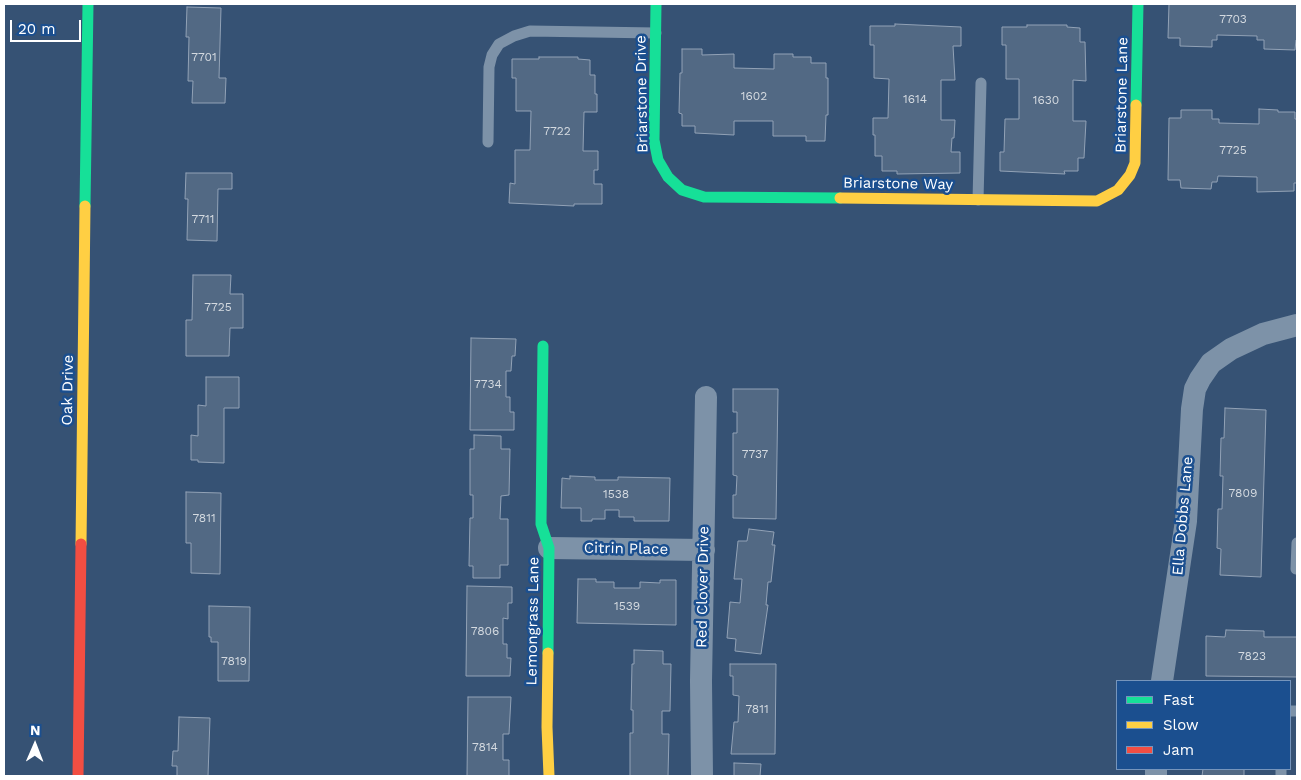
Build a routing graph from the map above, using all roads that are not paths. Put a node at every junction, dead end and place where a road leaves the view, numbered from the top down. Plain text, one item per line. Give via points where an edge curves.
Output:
1 (88, 4) edge
2 (656, 4) edge
3 (1138, 4) edge
4 (656, 33) junction
5 (981, 83) dead end
6 (488, 142) dead end
7 (671, 180) joint
8 (1125, 184) joint
9 (978, 200) junction
10 (1297, 325) edge
11 (543, 346) dead end
12 (706, 397) dead end
13 (1297, 543) edge
14 (549, 548) junction
15 (704, 550) junction
16 (1296, 569) edge
17 (1162, 680) edge
18 (78, 776) edge
19 (549, 776) edge
20 (702, 776) edge

1 - 18 street, Oak Drive
2 - 4 street, Briarstone Drive
3 - 8 street, Briarstone Lane via 1136,154
4 - 6 lane via 530,31 499,44 489,67
4 - 7 street, Briarstone Drive via 654,140 658,160
5 - 9 lane
7 - 9 street, Briarstone Way via 682,190 704,197
8 - 9 street, Briarstone Way via 1097,201
10 - 17 street, Ella Dobbs Lane via 1250,339 1211,363 1200,379 1192,401 1186,521
11 - 14 street, Lemongrass Lane via 541,524
12 - 15 street, Red Clover Drive
13 - 16 lane
14 - 15 street, Citrin Place
14 - 19 street, Lemongrass Lane
15 - 20 street, Red Clover Drive

